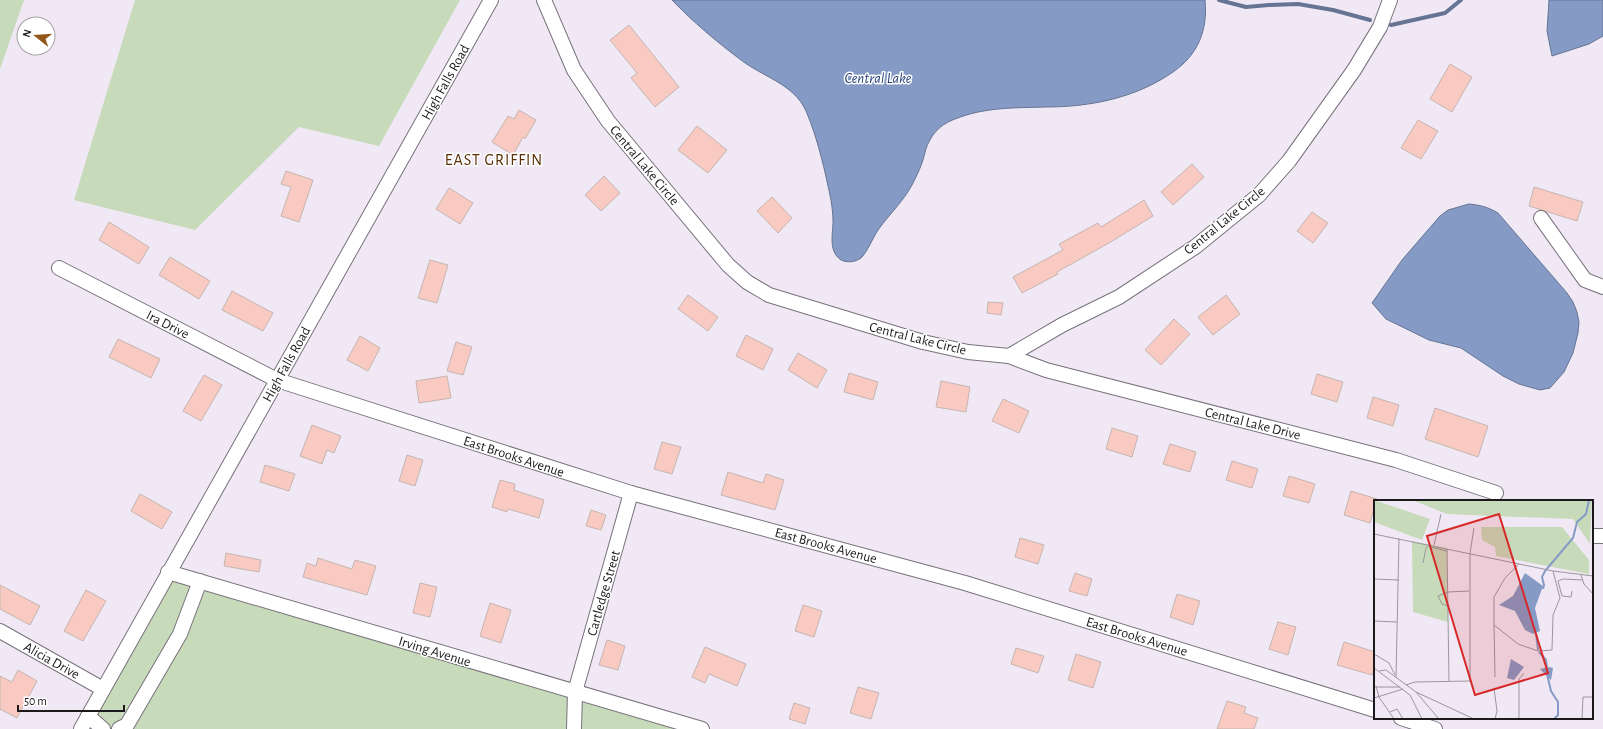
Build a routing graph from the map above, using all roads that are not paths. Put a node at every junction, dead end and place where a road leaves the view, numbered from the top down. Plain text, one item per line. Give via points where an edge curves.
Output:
1 (491, 0) edge
2 (544, 0) edge
3 (1390, 0) edge
4 (1541, 218) dead end
5 (59, 268) dead end
6 (1603, 287) edge
7 (1009, 356) junction
8 (277, 380) junction
9 (631, 493) junction
10 (1496, 493) dead end
11 (168, 572) junction
12 (200, 581) junction
13 (0, 631) edge
14 (103, 689) junction
15 (575, 692) junction
16 (1374, 710) edge
17 (88, 716) junction
18 (1404, 719) edge
19 (81, 729) edge
20 (103, 729) edge
21 (119, 729) edge
22 (575, 729) edge
23 (702, 729) edge
24 (1435, 729) edge

1 - 8 street, High Falls Road
2 - 7 street, Central Lake Circle via 574,70 608,121 728,265 748,282 769,295 923,342 968,352
3 - 7 street, Central Lake Circle via 1380,27 1354,70 1289,161 1259,196 1195,246 1119,297 1062,325
4 - 6 street via 1585,280
5 - 8 street, Ira Drive
7 - 10 street, Central Lake Drive via 1046,370 1396,460
8 - 9 street, East Brooks Avenue
8 - 11 street, High Falls Road
9 - 15 street, Cartledge Street
9 - 16 street, East Brooks Avenue via 965,583
11 - 12 street, Irving Avenue
11 - 14 street, High Falls Road
12 - 15 street, Irving Avenue
12 - 21 street via 180,634 126,725
13 - 14 street, Alicia Drive
14 - 17 street, High Falls Road
15 - 22 street, Cartledge Street
15 - 23 street, Irving Avenue
17 - 19 street, High Falls Road
17 - 20 street
18 - 24 street

